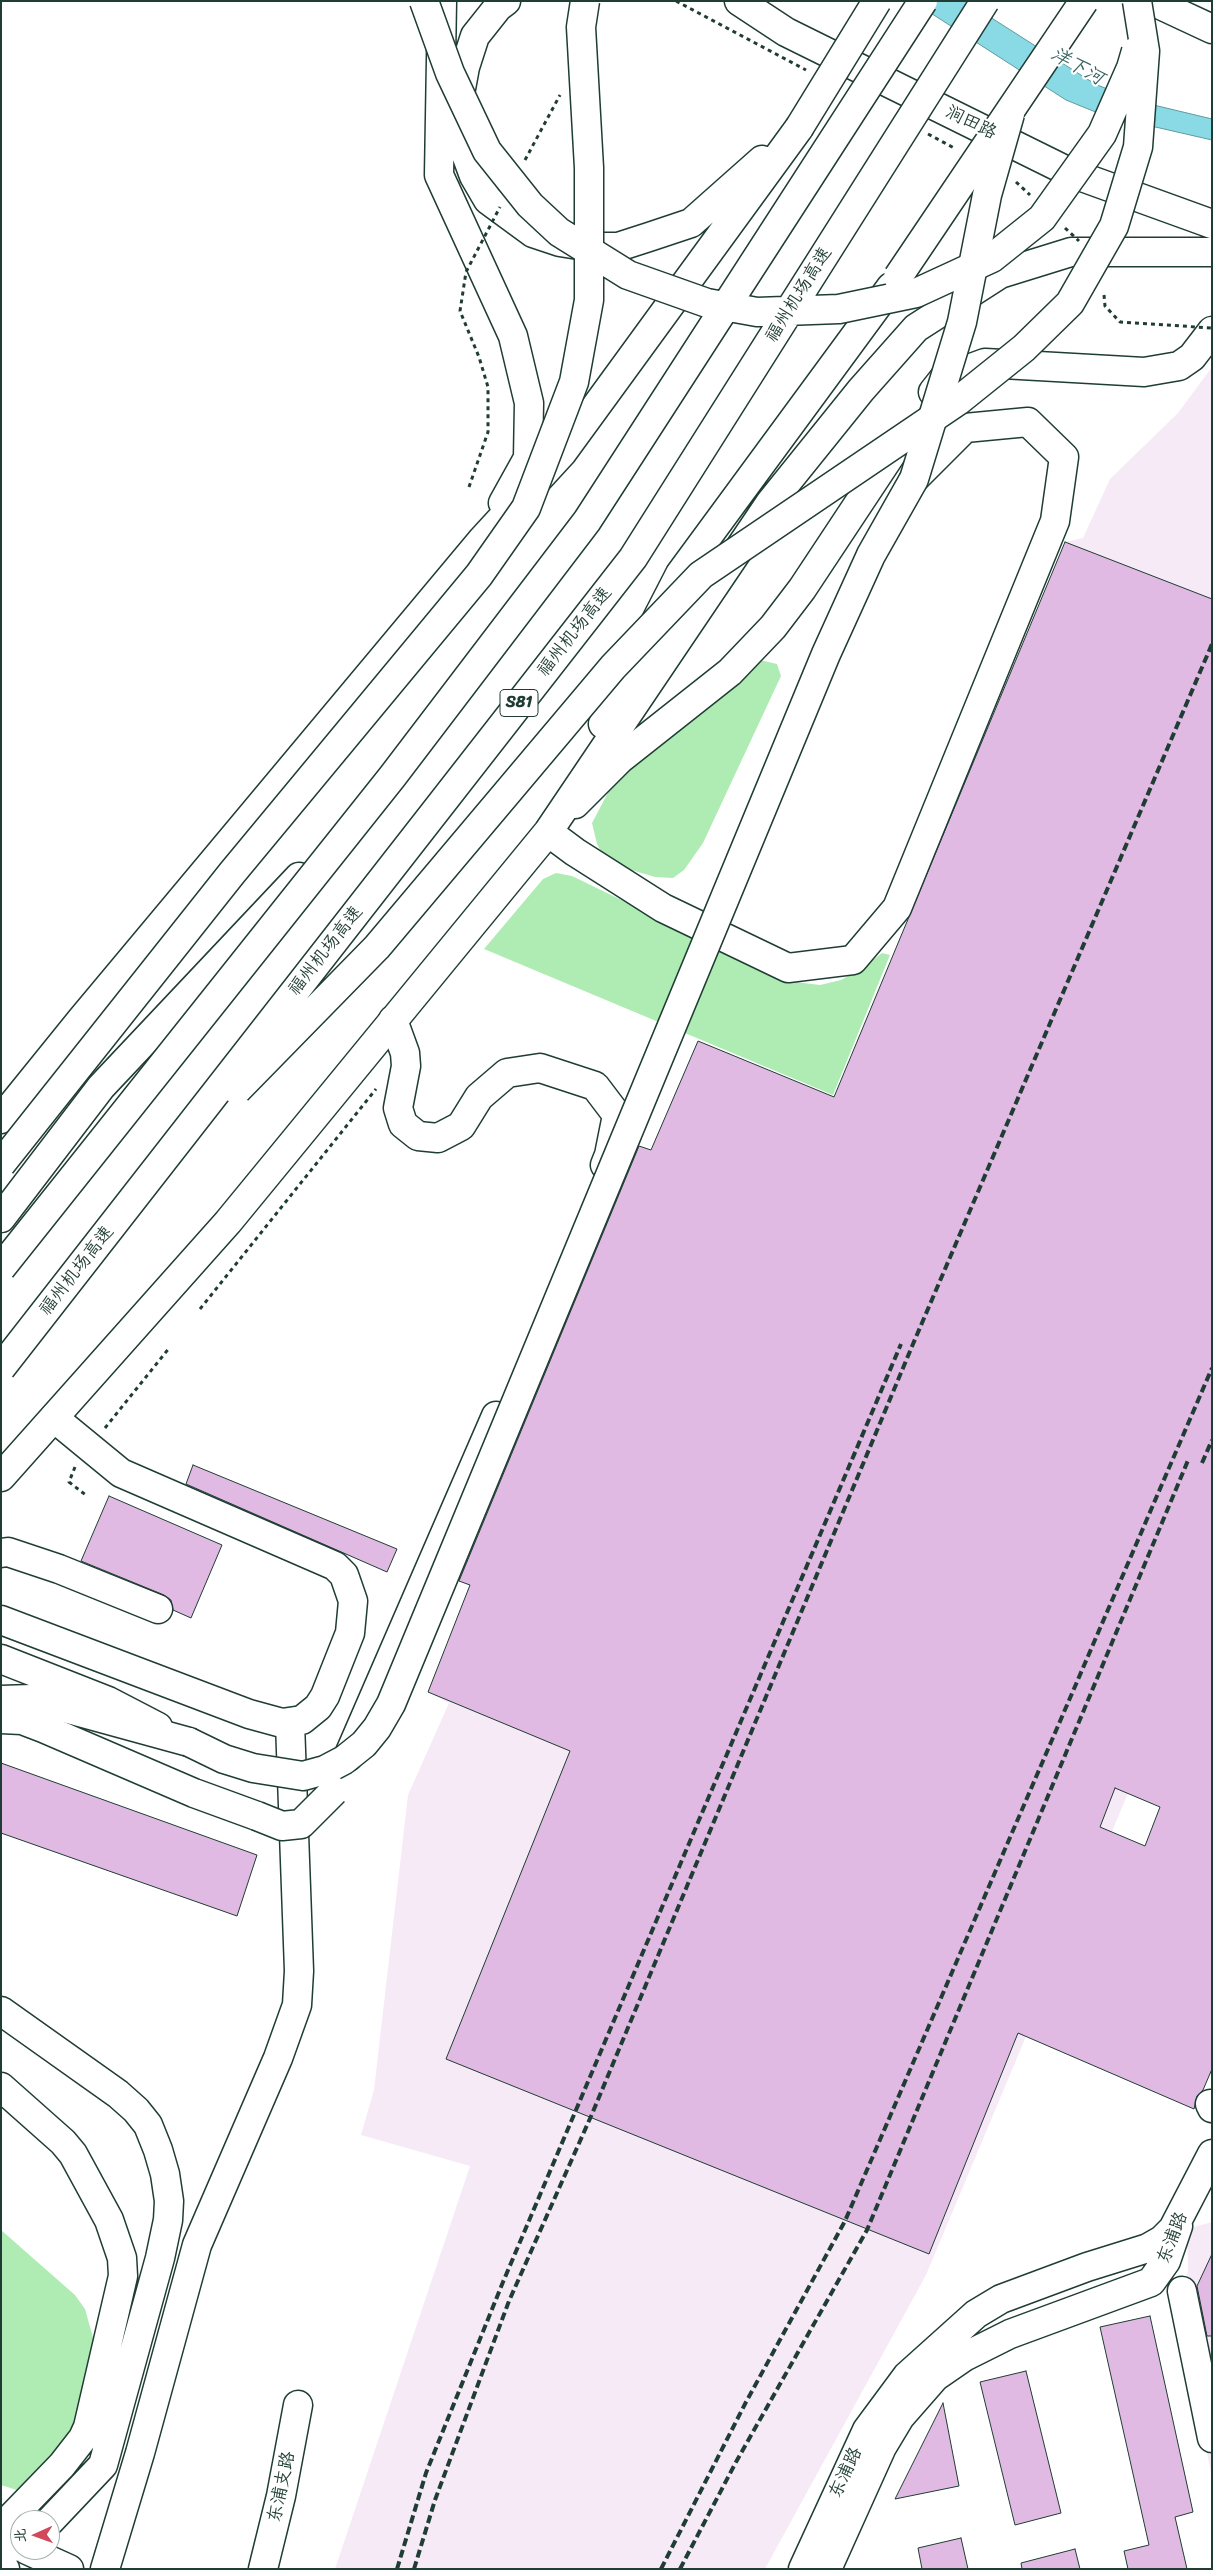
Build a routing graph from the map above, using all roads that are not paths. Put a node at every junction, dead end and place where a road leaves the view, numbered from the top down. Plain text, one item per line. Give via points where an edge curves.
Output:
1 (424, 1) edge
2 (442, 1) edge
3 (506, 1) edge
4 (585, 1) edge
5 (739, 1) edge
6 (878, 1) edge
7 (923, 1) edge
8 (985, 1) edge
9 (1084, 1) edge
10 (1137, 1) edge
11 (1151, 1) edge
12 (1212, 29) edge
13 (1010, 114) junction
14 (799, 128) junction
15 (1212, 224) edge
16 (1212, 252) edge
17 (1212, 331) edge
18 (914, 479) junction
19 (482, 540) junction
20 (392, 777) junction
21 (548, 832) junction
22 (393, 1020) junction
23 (1, 1119) edge
24 (1, 1164) edge
25 (144, 1184) junction
26 (1, 1218) edge
27 (1, 1268) edge
28 (1, 1368) edge
29 (54, 1418) junction
30 (1, 1477) edge
31 (1, 1553) edge
32 (158, 1609) dead end
33 (1, 1620) edge
34 (1, 1659) edge
35 (1, 1700) edge
36 (1, 1719) edge
37 (290, 1723) junction
38 (188, 1742) junction
39 (1, 2011) edge
40 (1, 2087) edge
41 (1212, 2154) edge
42 (1187, 2201) junction
43 (1182, 2291) dead end
44 (298, 2405) dead end
45 (1212, 2438) edge
46 (60, 2510) edge
47 (1, 2528) edge
48 (49, 2560) edge
49 (69, 2569) edge
50 (104, 2569) edge
51 (263, 2569) edge
52 (803, 2569) edge
53 (827, 2569) edge

1 - 11 main road, bridge via 450,73 488,151 530,205 559,232 628,275 707,303 757,312 839,309 916,294 992,258 1042,218 1102,134 1131,68
2 - 19 main road via 439,175 513,336 529,403 528,458
3 - 14 main road via 476,36 465,67 460,94 464,149 488,200 532,233 560,242 618,247 691,223
4 - 24 main road, bridge via 581,27 589,168 589,300 574,382 526,508 479,575 232,873
5 - 15 main road, 涧田路 via 786,32 1071,173
6 - 14 main road, bridge
7 - 20 main road, bridge via 587,521
8 - 25 main road, 福州机场高速 / S81, bridge via 633,558
9 - 13 main road, bridge
10 - 25 main road, bridge via 1145,51 1138,147 1114,226 1070,303 1024,348 958,400 701,576 613,667 377,947
11 - 12 main road
13 - 18 main road, bridge via 987,195 962,322
13 - 21 main road, bridge via 898,277 680,574
14 - 19 main road via 562,453
16 - 21 main road via 1072,252 1000,274 916,328 861,390 770,503
17 - 21 main road via 1192,357 1179,366 1144,372 985,363 944,378 773,627 730,672 620,759
18 - 21 main road via 965,428 1028,422 1064,457 1056,521 897,908 853,960 788,968 663,908
18 - 38 main road, bridge via 871,555 826,654 406,1671 377,1728 344,1760 303,1776 253,1768
19 - 23 main road
20 - 26 main road, bridge via 101,1087
20 - 27 main road, bridge
21 - 22 main road
22 - 29 main road via 228,1222
22 - 36 main road, bridge via 405,1053 406,1066 398,1108 403,1124 418,1136 438,1138 460,1126 480,1097 507,1072 540,1068 595,1086 617,1115 609,1155 334,1791 301,1824 282,1826 194,1793 44,1728 22,1720
25 - 28 main road, 福州机场高速 / S81, bridge
29 - 30 main road
29 - 37 main road via 121,1473 325,1561 344,1575 353,1601 350,1634 325,1696 310,1715
31 - 32 main road via 8,1552 59,1569
33 - 37 main road via 249,1714
34 - 38 main road via 108,1701
35 - 38 main road via 32,1699
37 - 50 main road via 299,1971 297,2005 278,2058 197,2244 140,2453
39 - 46 main road via 136,2110 148,2125 158,2150 169,2201 160,2258 103,2465
40 - 47 main road via 73,2154 109,2220 122,2258 123,2276 88,2427 62,2465
41 - 42 main road
42 - 52 main road, 东浦路 via 1173,2229 1156,2244 1001,2299 976,2314 924,2360 867,2430
42 - 53 main road, 东浦路 via 1166,2261 1152,2282 1010,2334 950,2366 923,2390 900,2417 882,2446
43 - 45 main road
44 - 51 main road, 东浦支路
48 - 49 main road

